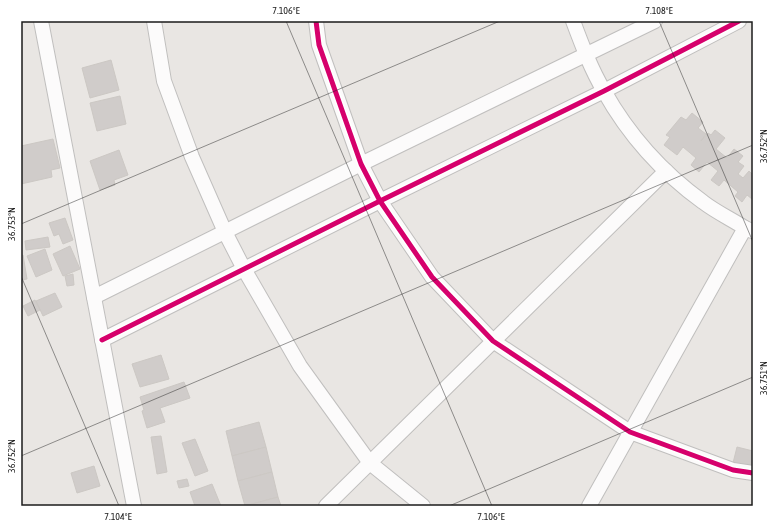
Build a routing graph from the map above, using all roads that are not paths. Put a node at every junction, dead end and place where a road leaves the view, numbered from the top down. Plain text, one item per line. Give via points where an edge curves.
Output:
1 (41, 21) edge
2 (154, 21) edge
3 (316, 21) edge
4 (573, 21) edge
5 (655, 21) edge
6 (739, 21) edge
7 (586, 55) junction
8 (604, 91) junction
9 (361, 164) junction
10 (666, 171) junction
11 (380, 201) junction
12 (749, 230) edge
13 (225, 232) junction
14 (244, 269) junction
15 (94, 297) junction
16 (102, 340) junction
17 (493, 341) junction
18 (630, 432) junction
19 (370, 463) junction
20 (753, 473) edge
21 (134, 506) edge
22 (326, 506) edge
23 (423, 506) edge
24 (588, 506) edge

1 - 15 street
2 - 13 street via 164,82 192,157
3 - 9 street via 319,45
4 - 7 street
5 - 7 street
6 - 8 street
7 - 8 street
7 - 9 street
8 - 10 street via 632,133
8 - 11 street
9 - 11 street
9 - 13 street
10 - 12 street via 703,202
10 - 17 street
11 - 14 street
11 - 17 street via 432,277
12 - 18 street
13 - 14 street
13 - 15 street
14 - 16 street
14 - 19 street via 300,366
15 - 16 street
16 - 21 street
17 - 18 street
17 - 19 street
18 - 20 street via 733,470
18 - 24 street
19 - 22 street
19 - 23 street

